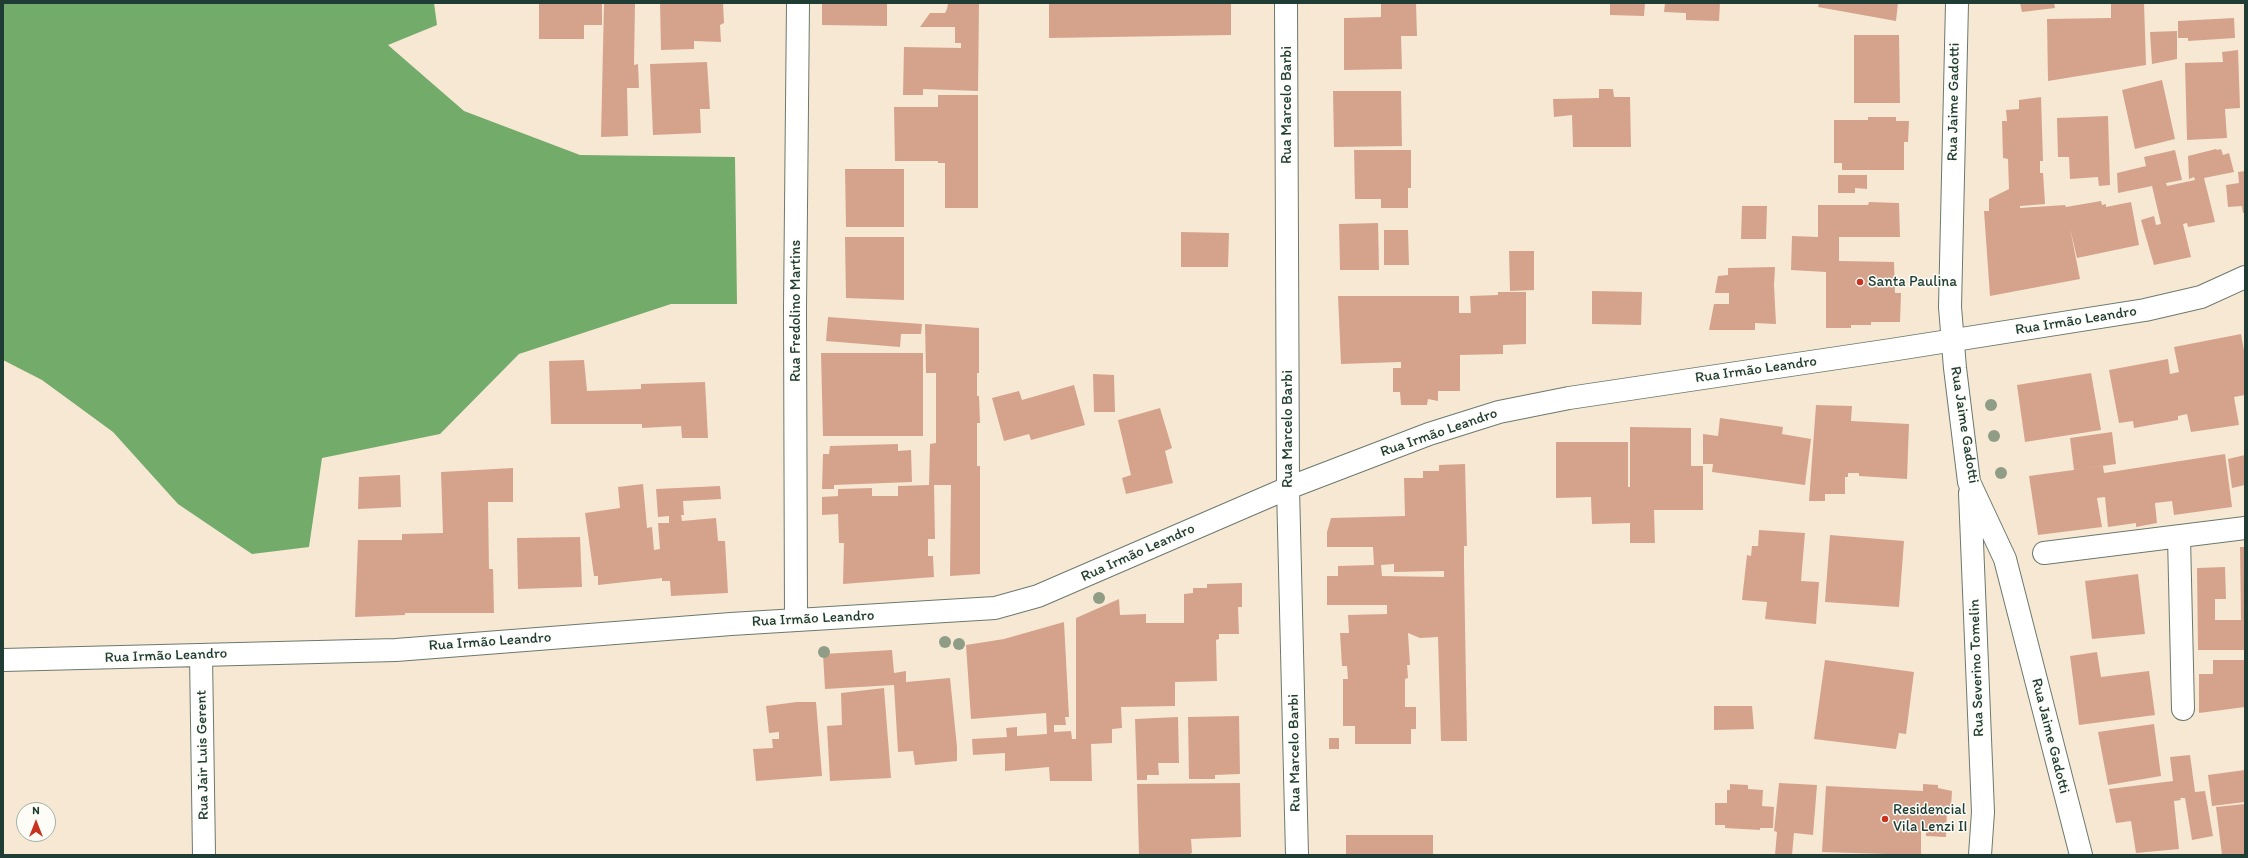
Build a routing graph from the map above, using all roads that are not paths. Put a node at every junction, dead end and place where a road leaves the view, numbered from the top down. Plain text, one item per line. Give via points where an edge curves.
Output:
1 (798, 3) edge
2 (1286, 3) edge
3 (1957, 3) edge
4 (2245, 276) edge
5 (1952, 341) junction
6 (1969, 482) junction
7 (1288, 488) junction
8 (2245, 528) edge
9 (2180, 536) junction
10 (2044, 553) dead end
11 (796, 619) junction
12 (201, 655) junction
13 (3, 660) edge
14 (2183, 709) dead end
15 (204, 855) edge
16 (1297, 855) edge
17 (1980, 855) edge
18 (2081, 855) edge

1 - 11 street, Rua Fredolino Martins via 795,309
2 - 7 street, Rua Marcelo Barbi
3 - 5 street, Rua Jaime Gadotti via 1950,300
4 - 5 street, Rua Irmão Leandro via 2200,297 2145,310
5 - 6 street, Rua Jaime Gadotti
5 - 7 street, Rua Irmão Leandro via 1569,398 1499,412 1429,434
6 - 17 street, Rua Severino Tomelin via 1983,812
6 - 18 street, Rua Jaime Gadotti via 2005,559
7 - 11 street, Rua Irmão Leandro via 1038,596 995,608
7 - 16 street, Rua Marcelo Barbi
8 - 9 street
9 - 10 street
9 - 14 street
11 - 12 street, Rua Irmão Leandro via 396,650
12 - 13 street, Rua Irmão Leandro
12 - 15 street, Rua Jair Luis Gerent

